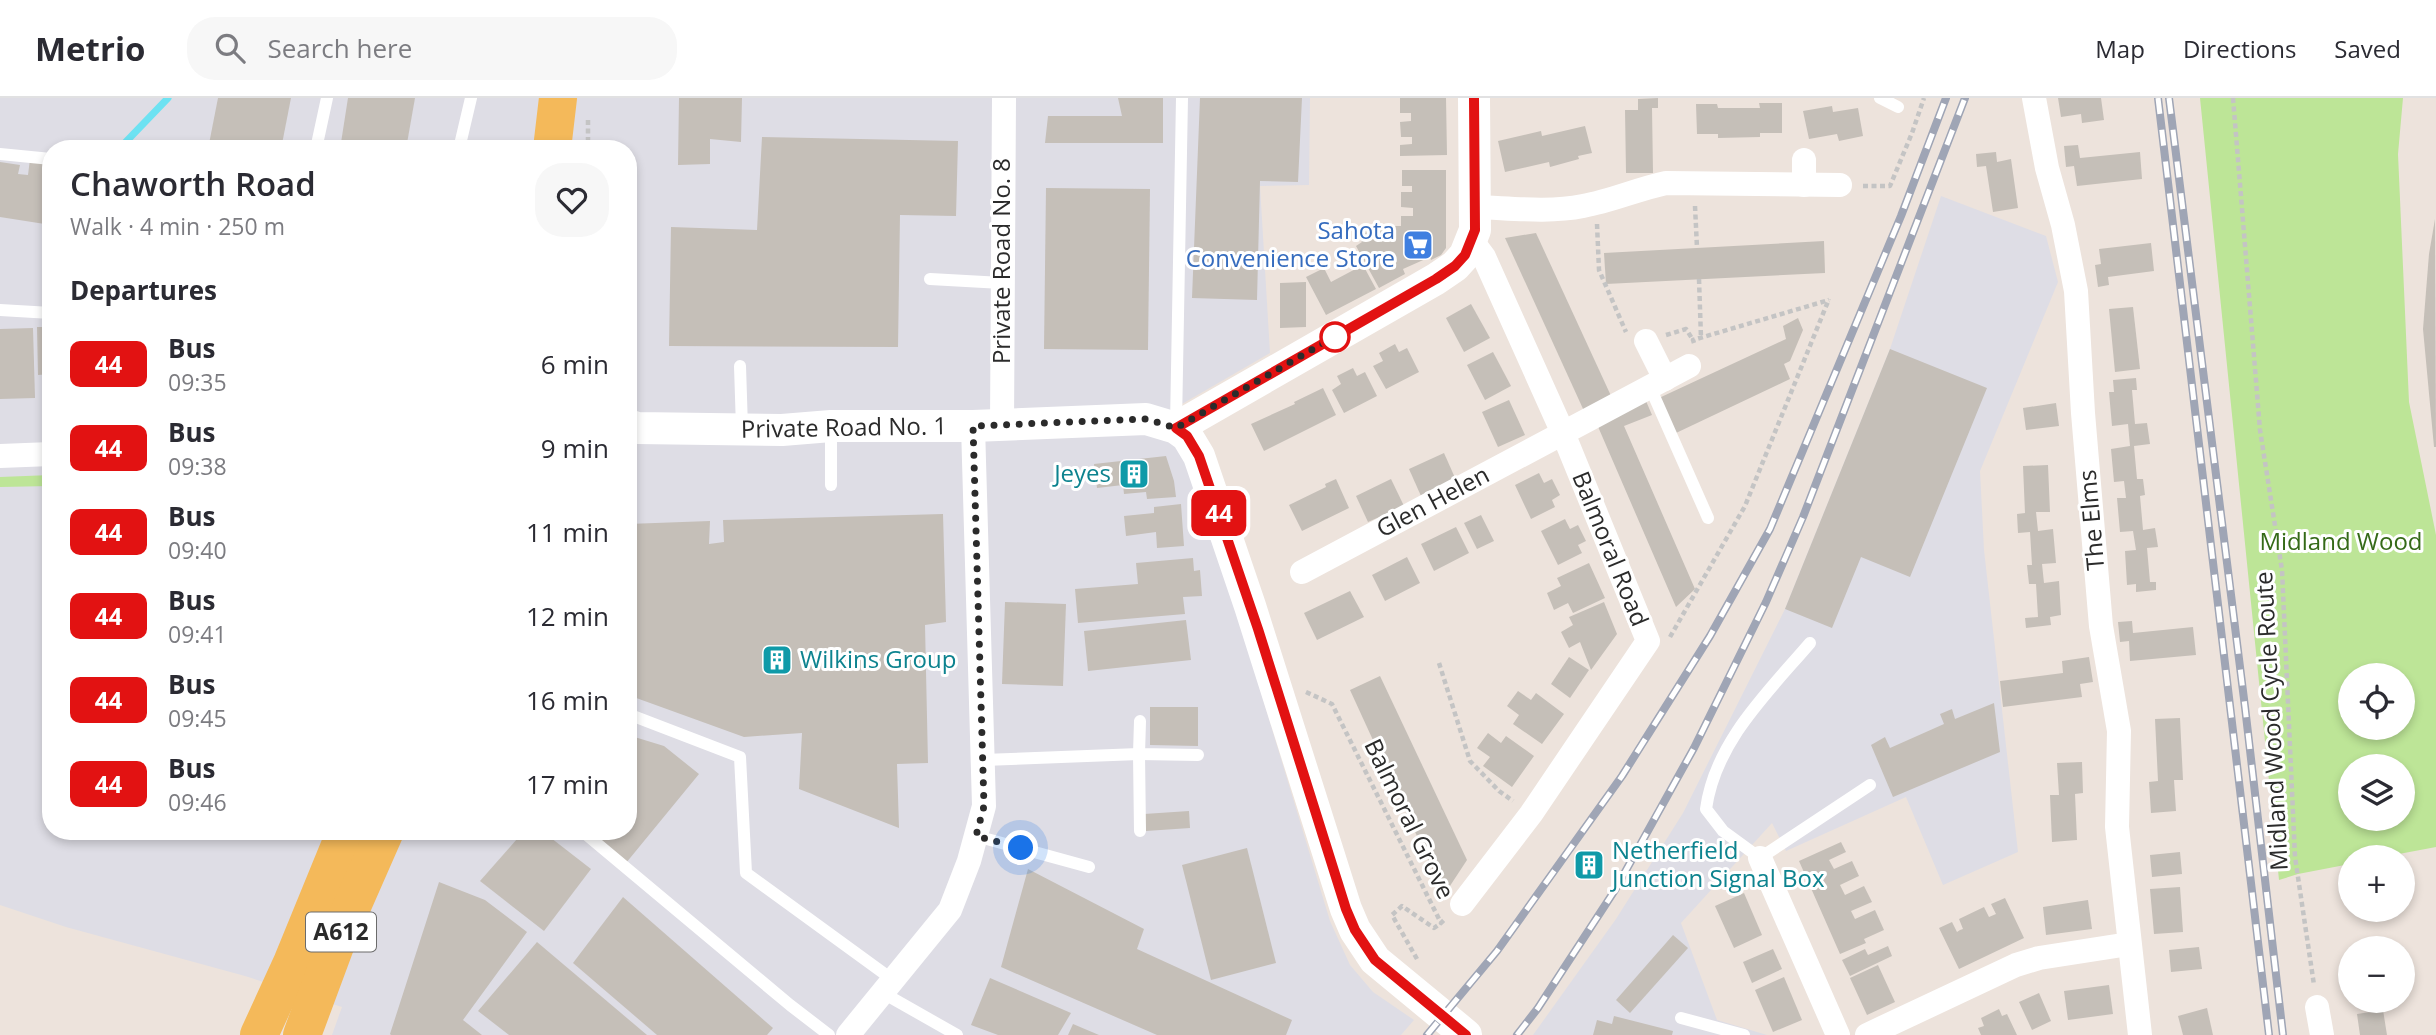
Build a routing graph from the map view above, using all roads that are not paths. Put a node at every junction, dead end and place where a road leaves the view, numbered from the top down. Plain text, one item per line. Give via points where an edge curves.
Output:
1 (327, 98) edge
2 (471, 98) edge
3 (558, 98) edge
4 (1003, 98) edge
5 (1182, 98) edge
6 (1474, 98) edge
7 (1880, 98) edge
8 (2034, 98) edge
9 (1898, 107) dead end
10 (318, 140) edge
11 (461, 140) edge
12 (553, 140) edge
13 (0, 154) edge
14 (42, 158) edge
15 (1804, 160) dead end
16 (1804, 185) junction
17 (1840, 185) road end
18 (1475, 207) junction
19 (1472, 241) junction
20 (930, 279) dead end
21 (1002, 282) junction
22 (0, 310) edge
23 (42, 312) edge
24 (1636, 337) road end
25 (740, 366) dead end
26 (1689, 366) road end
27 (1658, 383) junction
28 (987, 425) junction
29 (831, 426) junction
30 (637, 428) edge
31 (1176, 428) junction
32 (742, 430) junction
33 (1563, 433) junction
34 (42, 454) edge
35 (0, 456) edge
36 (831, 485) dead end
37 (1708, 518) dead end
38 (1302, 572) dead end
39 (1810, 643) dead end
40 (637, 717) edge
41 (1140, 721) dead end
42 (1139, 754) junction
43 (1198, 755) dead end
44 (983, 760) junction
45 (1870, 785) dead end
46 (1140, 831) dead end
47 (976, 836) junction
48 (342, 840) edge
49 (375, 840) edge
50 (379, 840) edge
51 (593, 840) edge
52 (1760, 858) junction
53 (1089, 867) dead end
54 (1461, 904) road end
55 (2129, 944) junction
56 (888, 986) junction
57 (2317, 1007) road end
58 (1681, 1018) dead end
59 (821, 1033) edge
60 (259, 1035) edge
61 (285, 1035) edge
62 (302, 1035) edge
63 (848, 1035) edge
64 (957, 1035) edge
65 (1466, 1035) edge
66 (1744, 1035) edge
67 (1838, 1035) edge
68 (1867, 1035) edge
69 (2140, 1035) edge
70 (2322, 1035) edge

1 - 10 lane
2 - 11 lane
3 - 12 main road
4 - 21 street, Private Road No. 8
5 - 31 lane
6 - 18 street
7 - 9 lane
8 - 55 street, The Elms via 2076,291 2101,626 2119,731 2117,827
13 - 14 lane
15 - 16 street
16 - 17 street
16 - 18 street via 1666,183 1560,210
18 - 19 street
19 - 31 street via 1455,266 1436,279
19 - 33 street, Balmoral Road via 1484,257
20 - 21 lane
21 - 28 street, Private Road No. 8
22 - 23 lane
24 - 27 street
25 - 32 lane
26 - 27 street, Glen Helen
27 - 33 street, Glen Helen
27 - 37 lane
28 - 29 street, Private Road No. 1
28 - 31 street, Private Road No. 1 via 1146,419
28 - 44 street, Private Road No. 8
29 - 32 street, Private Road No. 1
29 - 36 lane
30 - 32 street, Private Road No. 1
31 - 65 street via 1199,456 1346,909 1375,960 1408,973
33 - 38 street, Glen Helen
33 - 54 street, Balmoral Road via 1648,641 1531,814
34 - 35 street
39 - 52 lane via 1740,726 1709,785 1706,808 1723,831
40 - 56 lane via 740,757 746,873
41 - 42 lane
42 - 43 lane
42 - 44 lane
42 - 46 lane
44 - 47 street, Private Road No. 8 via 984,806
45 - 52 lane
47 - 53 lane
47 - 56 street, Private Road No. 8 via 950,910
48 - 60 main road, A612
49 - 61 street via 365,851
50 - 62 main road, A612
51 - 59 lane
52 - 67 street
55 - 68 street via 2016,965
55 - 69 street, The Elms
56 - 63 street, Private Road No. 8
56 - 64 lane
57 - 70 street
58 - 66 lane

